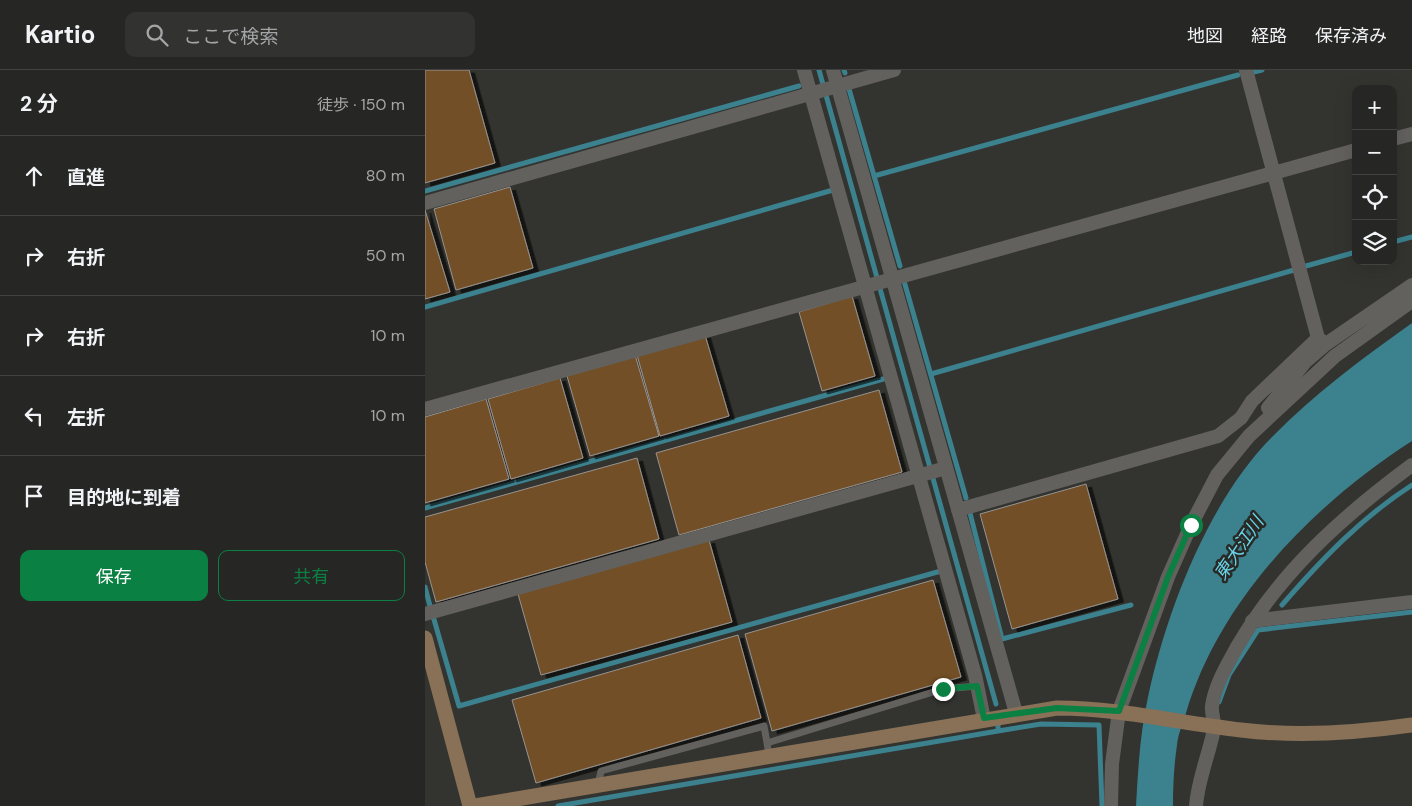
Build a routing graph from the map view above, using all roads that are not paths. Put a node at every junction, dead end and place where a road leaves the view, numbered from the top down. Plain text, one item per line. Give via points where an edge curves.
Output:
1 (804, 70) edge
2 (833, 70) edge
3 (894, 70) edge
4 (1246, 70) edge
5 (835, 87) junction
6 (813, 93) junction
7 (1412, 134) edge
8 (1397, 138) edge
9 (1352, 151) edge
10 (1273, 172) junction
11 (425, 203) edge
12 (888, 279) junction
13 (867, 285) junction
14 (1412, 286) edge
15 (1412, 301) edge
16 (1322, 341) junction
17 (425, 409) edge
18 (1259, 426) junction
19 (1412, 465) edge
20 (942, 469) junction
21 (921, 474) junction
22 (958, 510) junction
23 (1412, 602) edge
24 (425, 614) edge
25 (1252, 621) junction
26 (425, 638) edge
27 (977, 686) junction
28 (1121, 711) junction
29 (1016, 713) junction
30 (984, 718) junction
31 (1412, 725) edge
32 (1214, 726) junction
33 (768, 749) junction
34 (598, 785) junction
35 (470, 806) edge
36 (475, 806) edge
37 (1111, 806) edge
38 (1196, 806) edge

1 - 6 street
2 - 5 street
3 - 5 street
4 - 10 street
5 - 6 street
5 - 12 street
6 - 11 street
6 - 13 street
7 - 8 street
9 - 10 street
10 - 12 street
10 - 16 street
12 - 13 street
12 - 20 street
13 - 17 street
13 - 21 street
14 - 16 street
15 - 18 street via 1335,356
16 - 18 street via 1265,410
16 - 22 street via 1292,360 1241,418 1218,436
18 - 28 street via 1217,475 1191,525 1168,577
19 - 25 street via 1328,532 1283,580
20 - 21 street
20 - 22 street
21 - 24 street
21 - 27 street
22 - 29 street
23 - 25 street
25 - 32 street via 1224,671 1212,707
26 - 35 street
27 - 30 street
27 - 33 lane via 943,689
28 - 29 street via 1057,708
28 - 32 street
28 - 37 street via 1112,764
29 - 30 street
30 - 33 street
31 - 32 street via 1298,734
32 - 38 street via 1197,790
33 - 34 street
33 - 34 lane via 764,726 601,771
34 - 36 street

